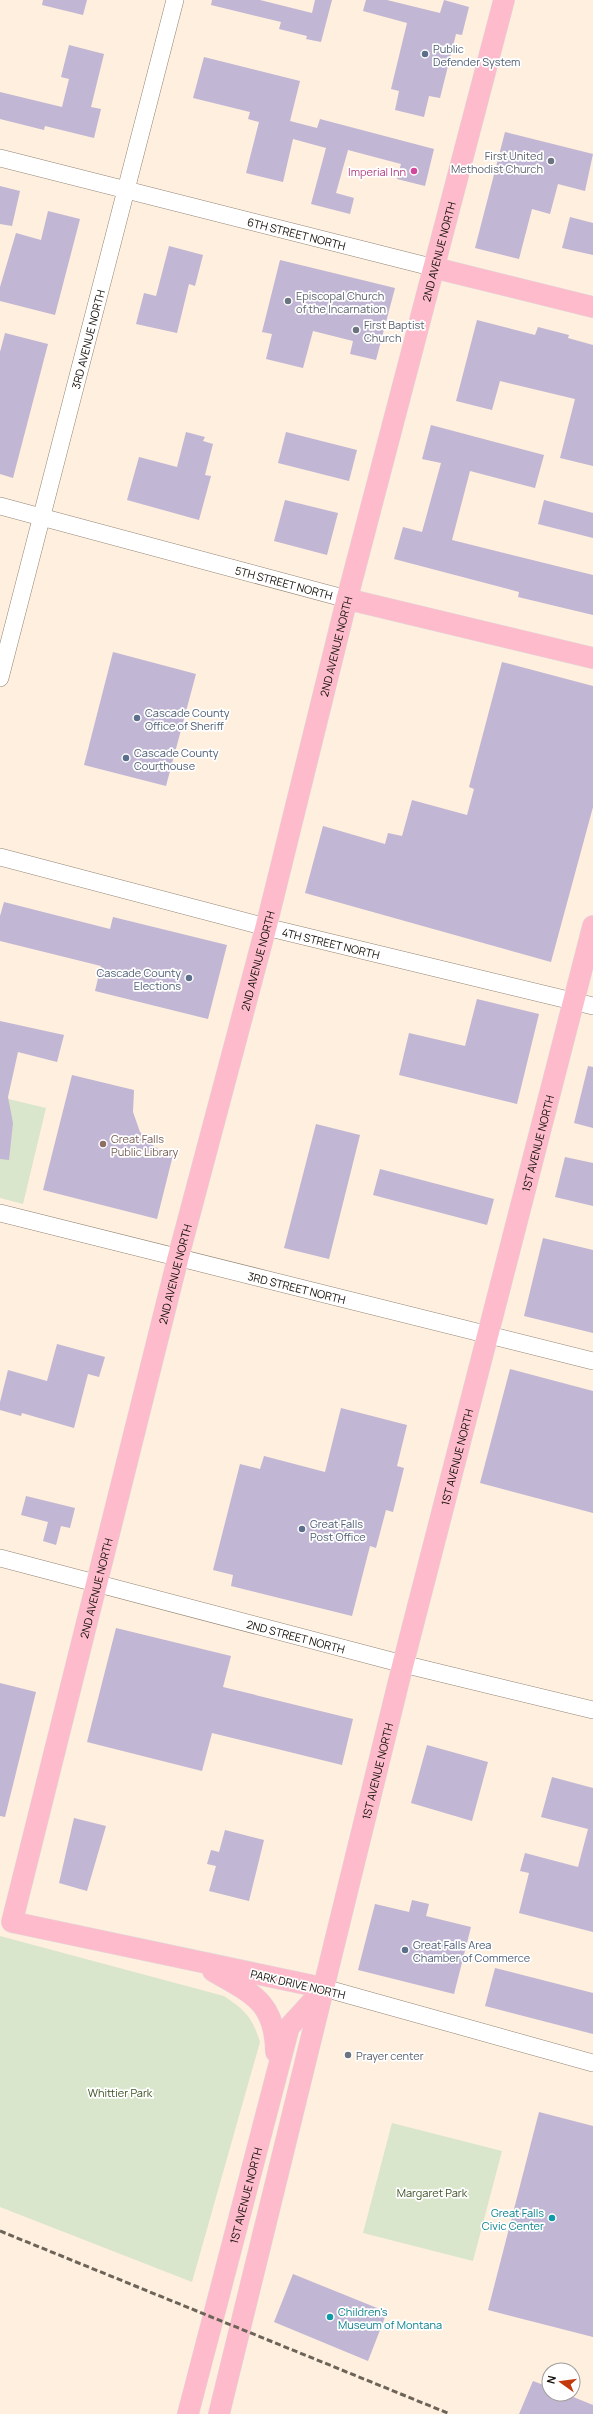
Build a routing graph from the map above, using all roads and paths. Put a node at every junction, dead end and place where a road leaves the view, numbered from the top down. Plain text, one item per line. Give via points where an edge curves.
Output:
1 (175, 0) edge
2 (504, 0) edge
3 (0, 158) edge
4 (125, 192) junction
5 (435, 268) junction
6 (593, 307) edge
7 (0, 506) edge
8 (42, 517) junction
9 (347, 599) junction
10 (593, 658) edge
11 (0, 678) edge
12 (0, 857) edge
13 (593, 926) edge
14 (266, 927) junction
15 (583, 1004) edge
16 (0, 1213) edge
17 (178, 1258) junction
18 (487, 1335) junction
19 (593, 1362) edge
20 (0, 1558) edge
21 (97, 1582) junction
22 (403, 1664) junction
23 (593, 1710) edge
24 (6, 1921) edge
25 (197, 1962) junction
26 (324, 1988) junction
27 (593, 2063) edge
28 (277, 2072) junction
29 (188, 2414) edge
30 (219, 2414) edge

1 - 4 street, 3RD AVENUE NORTH
2 - 5 main road, 2ND AVENUE NORTH
3 - 4 street, 6TH STREET NORTH
4 - 5 street, 6TH STREET NORTH
4 - 8 street, 3RD AVENUE NORTH
5 - 6 main road, 6TH STREET NORTH
5 - 9 main road, 2ND AVENUE NORTH
7 - 8 street, 5TH STREET NORTH
8 - 9 street, 5TH STREET NORTH
8 - 11 street, 3RD AVENUE NORTH
9 - 10 main road, 5TH STREET NORTH
9 - 14 main road, 2ND AVENUE NORTH
12 - 14 street, 4TH STREET NORTH
13 - 15 main road, 1ST AVENUE NORTH
14 - 15 street, 4TH STREET NORTH
14 - 17 main road, 2ND AVENUE NORTH
15 - 18 main road, 1ST AVENUE NORTH
16 - 17 street, 3RD STREET NORTH
17 - 18 street, 3RD STREET NORTH
17 - 21 main road, 2ND AVENUE NORTH
18 - 19 street, 3RD STREET NORTH
18 - 22 main road, 1ST AVENUE NORTH
20 - 21 street, 2ND STREET NORTH
21 - 22 street, 2ND STREET NORTH
21 - 24 main road, 2ND AVENUE NORTH
22 - 23 street, 2ND STREET NORTH
22 - 26 main road, 1ST AVENUE NORTH
24 - 25 main road, PARK DRIVE NORTH
25 - 26 main road, PARK DRIVE NORTH
25 - 28 main road via 254,1995 267,2010 275,2025
26 - 27 street, PARK DRIVE NORTH
26 - 28 main road, 1ST AVENUE NORTH via 289,2027
26 - 30 main road, 1ST AVENUE NORTH
28 - 29 main road, 1ST AVENUE NORTH

